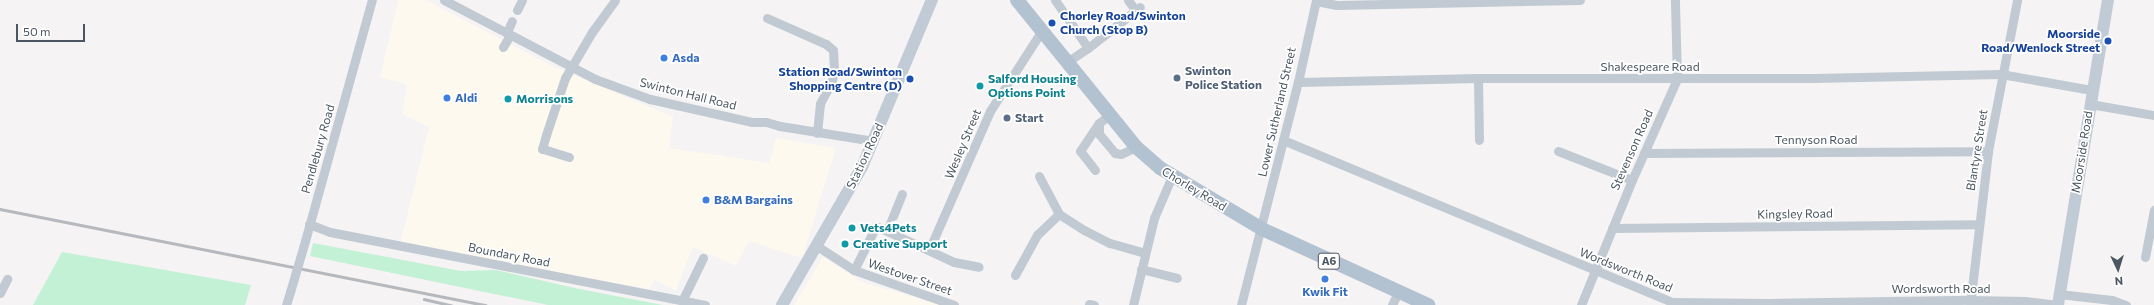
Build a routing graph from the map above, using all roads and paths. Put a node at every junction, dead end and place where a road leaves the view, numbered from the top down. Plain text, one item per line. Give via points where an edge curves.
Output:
1 (372, 0) edge
2 (446, 0) edge
3 (522, 0) edge
4 (615, 0) edge
5 (932, 0) edge
6 (1017, 0) edge
7 (1055, 0) edge
8 (1128, 0) edge
9 (1580, 0) edge
10 (1675, 0) edge
11 (2017, 0) edge
12 (2108, 0) edge
13 (1316, 1) edge
14 (1392, 1) edge
15 (517, 10) dead end
16 (767, 18) dead end
17 (512, 21) dead end
18 (1041, 32) junction
19 (508, 33) junction
20 (503, 47) dead end
21 (1088, 48) junction
22 (1067, 62) junction
23 (573, 67) junction
24 (2001, 74) junction
25 (1478, 78) junction
26 (1677, 79) junction
27 (1298, 82) junction
28 (2092, 90) junction
29 (2090, 104) junction
30 (2154, 115) edge
31 (1104, 119) junction
32 (817, 132) junction
33 (1283, 140) junction
34 (1480, 140) dead end
35 (874, 141) junction
36 (1136, 147) junction
37 (1558, 151) dead end
38 (1988, 151) junction
39 (1644, 154) junction
40 (569, 157) dead end
41 (1095, 170) dead end
42 (1039, 176) dead end
43 (1172, 176) junction
44 (1632, 180) junction
45 (902, 194) dead end
46 (2154, 210) edge
47 (1059, 214) junction
48 (309, 224) junction
49 (1978, 224) junction
50 (1612, 228) junction
51 (1262, 229) junction
52 (887, 231) junction
53 (817, 246) junction
54 (929, 250) junction
55 (1145, 253) junction
56 (2145, 257) dead end
57 (703, 258) dead end
58 (979, 267) dead end
59 (1141, 269) junction
60 (854, 270) junction
61 (1595, 272) junction
62 (1015, 275) dead end
63 (1177, 278) dead end
64 (7, 279) dead end
65 (1398, 292) junction
66 (0, 293) edge
67 (682, 300) junction
68 (2058, 301) edge
69 (1970, 303) edge
70 (1696, 304) edge
71 (1770, 304) edge
72 (286, 305) edge
73 (705, 305) edge
74 (782, 305) edge
75 (954, 305) edge
76 (1133, 305) edge
77 (1241, 305) edge
78 (1392, 305) edge
79 (1428, 305) edge
80 (1581, 305) edge
81 (2126, 305) edge

1 - 48 street, Pendlebury Road
2 - 19 street, Swinton Hall Road
3 - 15 street
4 - 23 street via 592,32
5 - 35 main road, Station Road via 896,81
6 - 18 main road, Chorley Road / A6
7 - 21 street
8 - 21 street via 1138,9
9 - 14 street
10 - 26 street, Stevenson Road
11 - 24 street, Blantyre Street
12 - 28 main road, Moorside Road
13 - 14 street via 1337,5
13 - 27 street, Lower Sutherland Street
16 - 32 street via 826,44 833,50 832,80 818,114
17 - 19 street
18 - 22 main road, Chorley Road / A6
18 - 54 street, Wesley Street via 990,111
19 - 20 street
19 - 23 street, Swinton Hall Road
21 - 22 street
22 - 31 main road, Chorley Road / A6
23 - 32 street, Swinton Hall Road via 595,79 650,99 706,114
23 - 40 street via 565,78 542,149
24 - 26 street, Shakespeare Road
24 - 28 street, Shakespeare Road
24 - 38 street, Blantyre Street
25 - 26 street, Shakespeare Road
25 - 27 street, Shakespeare Road
25 - 34 street
26 - 39 street, Stevenson Road
27 - 33 street, Lower Sutherland Street
28 - 29 main road, Moorside Road
29 - 30 street
29 - 68 main road, Moorside Road
31 - 36 main road, Chorley Road / A6
31 - 36 street via 1099,134 1115,153 1121,154
31 - 41 street via 1080,151
32 - 35 street, Swinton Hall Road
33 - 51 street, Lower Sutherland Street
33 - 61 street, Wordsworth Road
35 - 53 main road, Station Road
36 - 43 main road, Chorley Road / A6
37 - 44 street
38 - 39 street, Tennyson Road
38 - 49 street, Blantyre Street
39 - 44 street, Stevenson Road
42 - 47 street
43 - 51 main road, Chorley Road / A6
43 - 55 street via 1154,218
44 - 50 street, Stevenson Road
45 - 52 street
46 - 56 street
47 - 55 street via 1110,243
47 - 62 street via 1037,235
48 - 67 street, Boundary Road via 330,232
48 - 72 street, Pendlebury Road, bridge
49 - 50 street, Kingsley Road
49 - 69 street, Blantyre Street
50 - 61 street, Stevenson Road
51 - 65 main road, Chorley Road / A6
51 - 77 street, Lower Sutherland Street
52 - 54 street
52 - 60 street via 876,226
53 - 60 street, Westover Street
53 - 74 main road, Station Road
54 - 58 street via 958,263
55 - 59 street
57 - 67 street
59 - 63 street
59 - 76 street
60 - 75 street, Westover Street
61 - 70 street, Wordsworth Road via 1672,302
61 - 80 street, Stevenson Road
64 - 66 street
65 - 78 street
65 - 79 main road, Chorley Road / A6
67 - 73 street, Boundary Road
68 - 69 street, Wordsworth Road
68 - 81 street, Wordsworth Road via 2112,300
69 - 71 street, Wordsworth Road
70 - 71 street, Wordsworth Road

